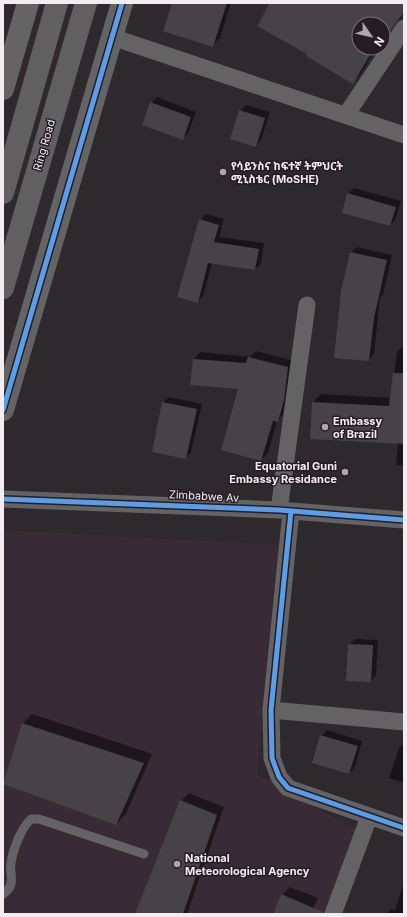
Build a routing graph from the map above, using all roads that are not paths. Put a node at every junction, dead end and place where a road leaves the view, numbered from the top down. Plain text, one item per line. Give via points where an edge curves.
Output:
1 (28, 3) edge
2 (57, 3) edge
3 (86, 3) edge
4 (122, 3) edge
5 (404, 28) edge
6 (112, 37) junction
7 (3, 89) edge
8 (346, 115) junction
9 (404, 135) edge
10 (3, 192) edge
11 (3, 288) edge
12 (307, 305) dead end
13 (3, 410) edge
14 (3, 499) edge
15 (285, 510) junction
16 (404, 520) edge
17 (271, 710) junction
18 (404, 722) edge
19 (369, 817) junction
20 (404, 828) edge
21 (144, 854) dead end
22 (7, 863) edge
23 (3, 894) edge
24 (333, 914) edge

1 - 7 street
2 - 10 highway
3 - 11 highway, Ring Road
4 - 6 street
5 - 8 street
6 - 8 street
6 - 13 street
8 - 9 street
12 - 15 street
14 - 15 street, Zimbabwe Av
15 - 16 street, Zimbabwe Av
15 - 17 street
17 - 18 street
17 - 19 street via 272,758 279,777 288,788
19 - 20 street
19 - 24 street
21 - 22 lane via 39,819 31,819 24,826
22 - 23 lane via 12,877 10,886

